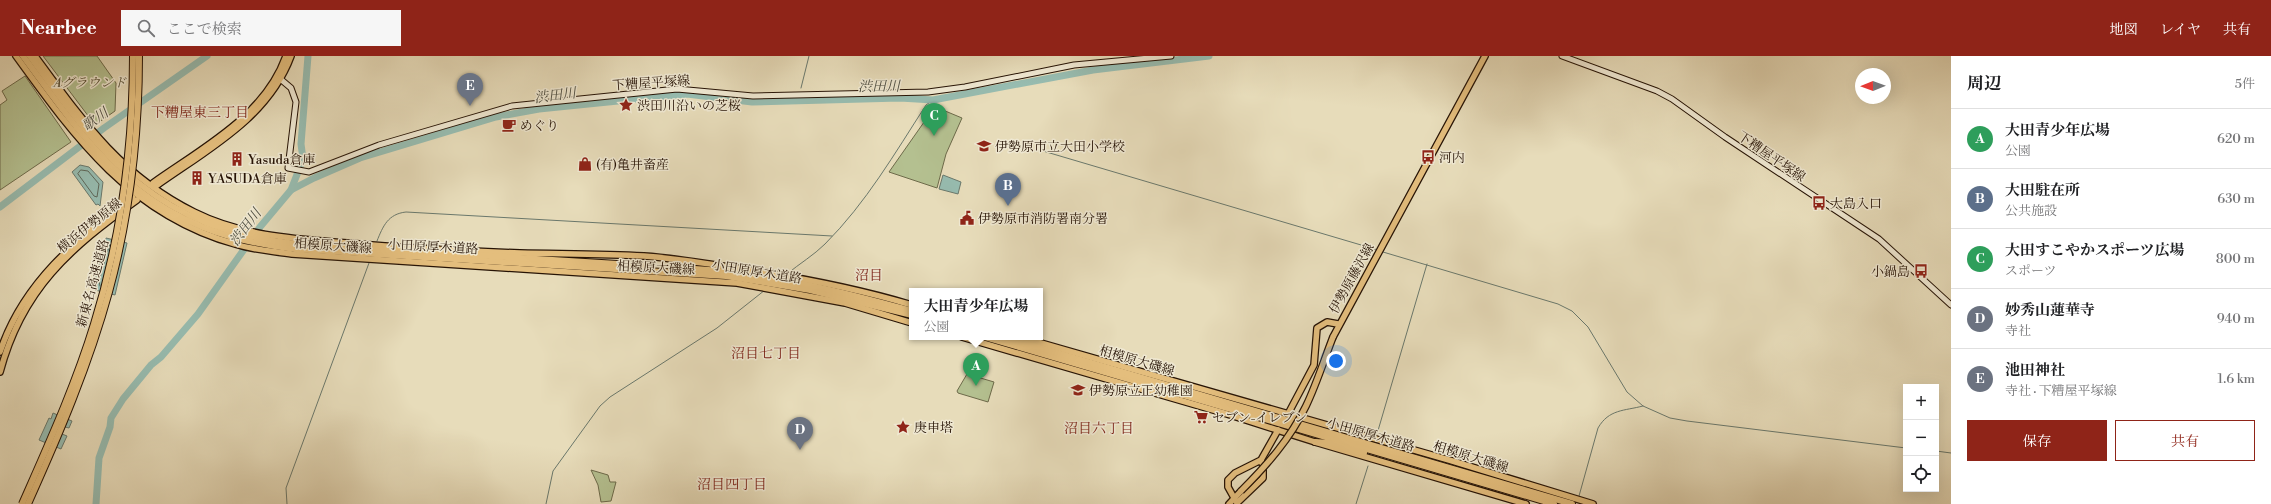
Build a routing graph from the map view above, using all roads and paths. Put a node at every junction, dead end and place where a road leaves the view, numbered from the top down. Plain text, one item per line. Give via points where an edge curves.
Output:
1 (16, 56) edge
2 (24, 56) edge
3 (30, 56) edge
4 (35, 56) edge
5 (133, 56) edge
6 (139, 56) edge
7 (286, 56) edge
8 (291, 56) edge
9 (1171, 56) edge
10 (1486, 56) edge
11 (1562, 56) edge
12 (279, 78) junction
13 (86, 136) junction
14 (95, 147) junction
15 (155, 184) dead end
16 (246, 239) junction
17 (257, 241) junction
18 (778, 281) junction
19 (909, 304) edge
20 (1951, 305) edge
21 (909, 310) edge
22 (909, 315) edge
23 (909, 322) edge
24 (1338, 324) junction
25 (972, 340) edge
26 (995, 340) edge
27 (1013, 340) edge
28 (1030, 340) edge
29 (0, 352) edge
30 (0, 372) edge
31 (1288, 414) junction
32 (1278, 430) junction
33 (1315, 442) junction
34 (1261, 460) junction
35 (1422, 463) junction
36 (1234, 498) junction
37 (22, 504) edge
38 (28, 504) edge
39 (1229, 504) edge
40 (1526, 504) edge
41 (1554, 504) edge
42 (1572, 504) edge
43 (1593, 504) edge

1 - 13 main road, 相模原大磯線
2 - 13 highway, 小田原厚木道路
3 - 13 highway, 小田原厚木道路
4 - 13 main road, 相模原大磯線
5 - 37 highway, 新東名高速道路, bridge via 129,151 120,220 107,277 81,362
6 - 38 highway, 新東名高速道路, bridge via 134,158 126,220 109,292 76,392
7 - 12 main road
8 - 12 main road
9 - 12 main road, 下糟屋平塚線 via 1074,65 972,86 928,92 753,96 677,89 512,106 379,145 305,172 288,168 296,102 292,91
10 - 24 main road, 伊勢原藤沢線
11 - 20 main road, 下糟屋平塚線 via 1672,99 1724,137 1879,239
12 - 15 main road via 241,120
13 - 14 highway, 小田原厚木道路
13 - 14 main road, 相模原大磯線
14 - 16 main road, 相模原大磯線 via 158,192
14 - 16 highway, 小田原厚木道路 via 128,183 158,205 199,226
16 - 17 highway, 小田原厚木道路
16 - 17 main road, 相模原大磯線
17 - 18 highway, 小田原厚木道路 via 295,249 694,273 768,283
17 - 18 main road, 相模原大磯線 via 644,256
18 - 19 main road, 相模原大磯線 via 788,275
18 - 21 highway, 小田原厚木道路 via 848,293
18 - 22 highway, 小田原厚木道路
18 - 23 main road, 相模原大磯線
24 - 31 main road via 1327,322 1317,328 1314,366
24 - 36 main road, 伊勢原藤沢線, bridge via 1315,386 1299,420 1277,453
25 - 32 main road, 相模原大磯線
26 - 35 highway, 小田原厚木道路
27 - 35 highway, 小田原厚木道路
28 - 31 main road, 相模原大磯線
29 - 30 main road, 横浜伊勢原線 via 16,313 45,272 93,226 135,199 81,242 49,275 22,316
31 - 35 highway via 1293,418 1394,449
31 - 43 main road, 相模原大磯線
32 - 33 main road, 相模原大磯線
32 - 34 main road
33 - 35 highway via 1330,443 1392,460
33 - 40 main road, 相模原大磯線
34 - 36 main road via 1230,478 1228,487
34 - 36 main road via 1263,478 1237,503
35 - 41 highway, 小田原厚木道路
35 - 42 highway, 小田原厚木道路
36 - 39 main road, 伊勢原藤沢線

